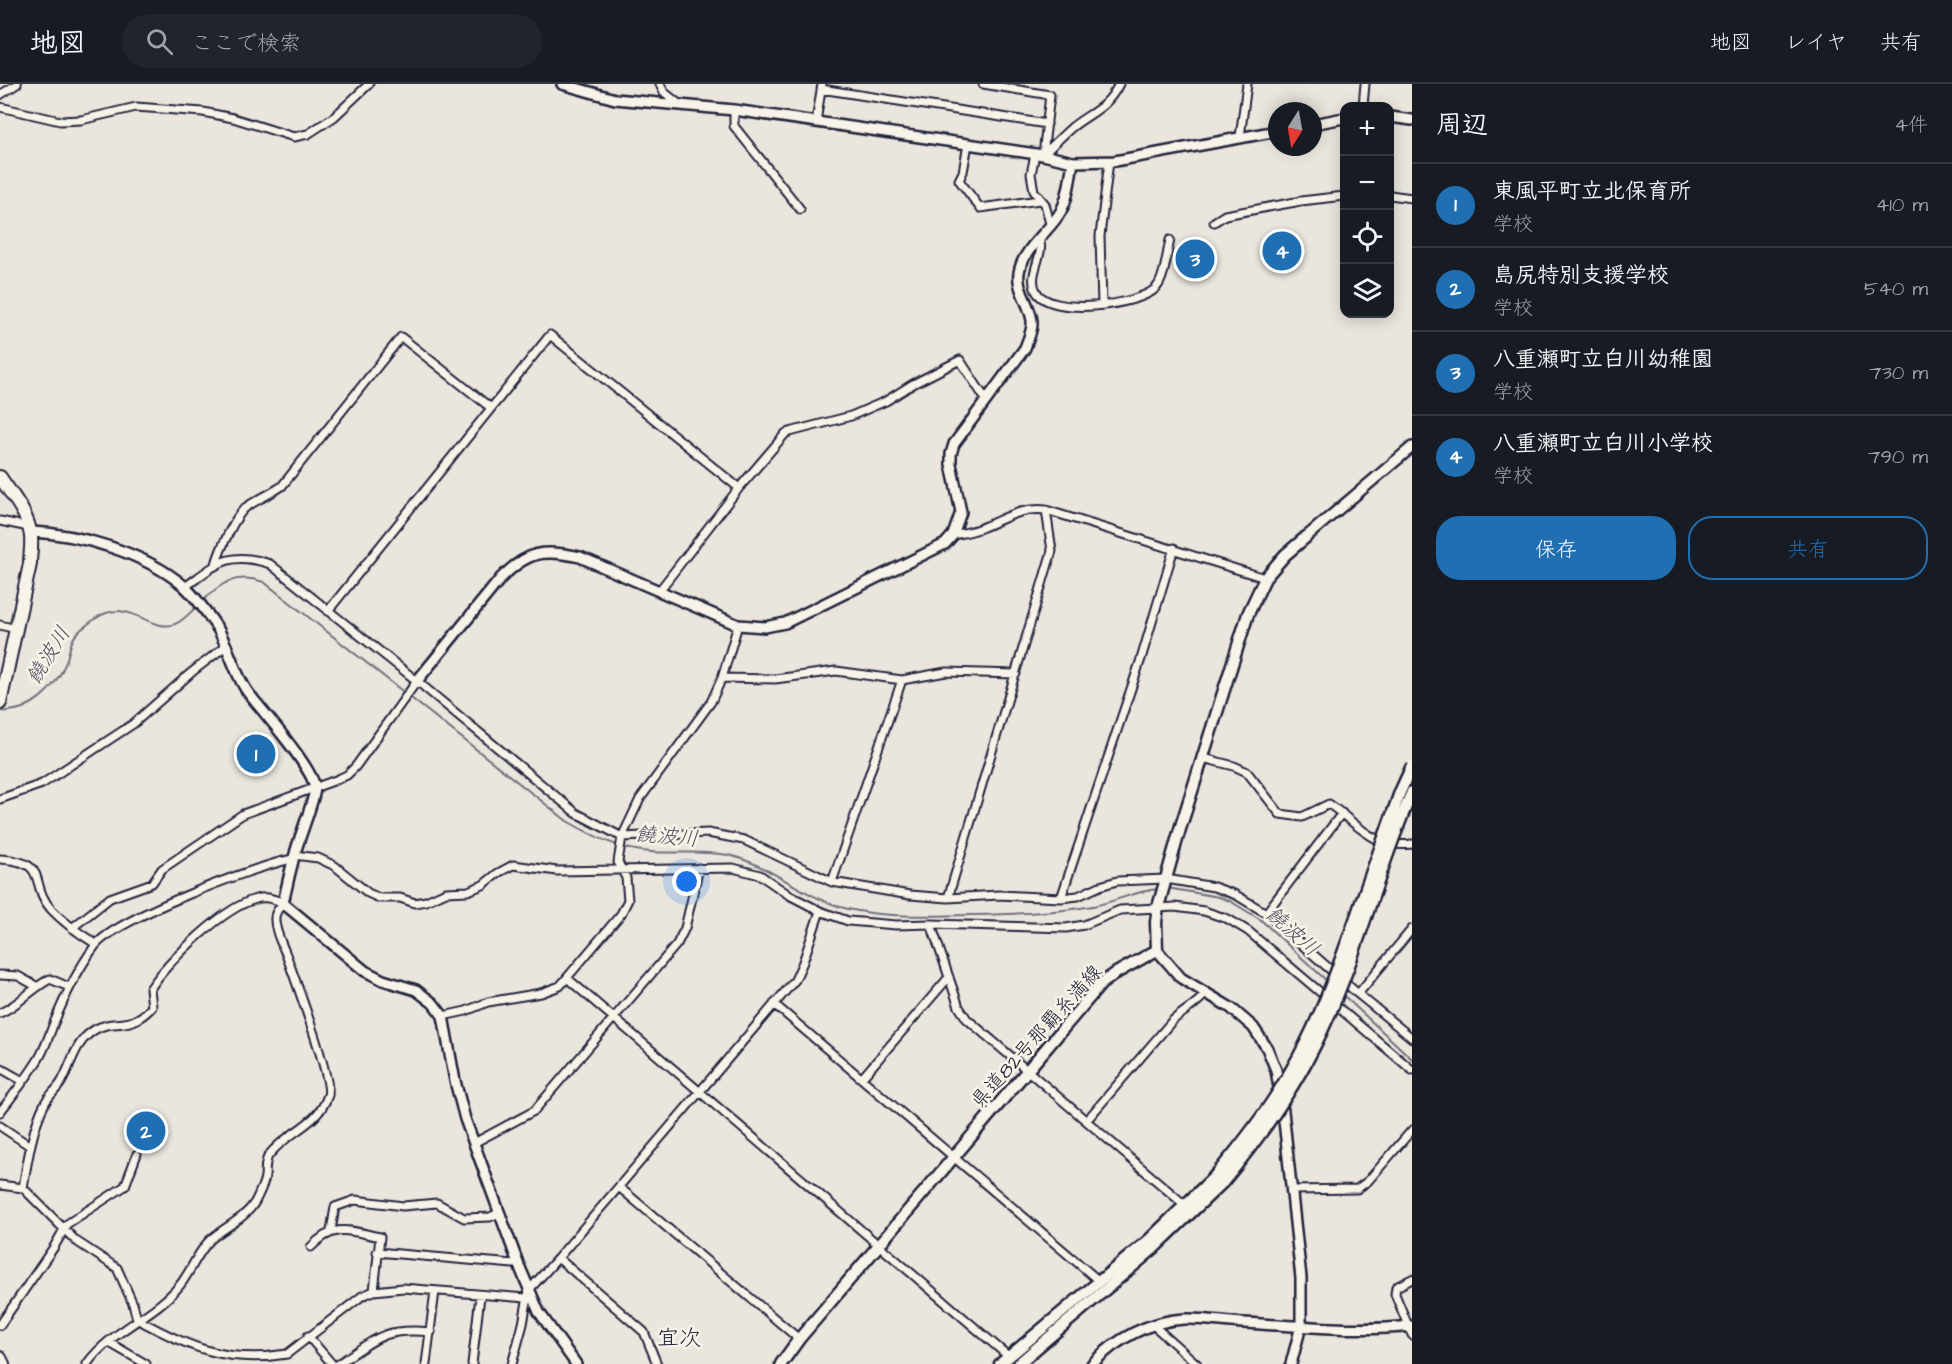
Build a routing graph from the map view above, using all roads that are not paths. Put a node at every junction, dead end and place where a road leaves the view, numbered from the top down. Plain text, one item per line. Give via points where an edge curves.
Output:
1 (18, 84) edge
2 (369, 84) edge
3 (562, 84) edge
4 (660, 84) edge
5 (983, 84) edge
6 (1111, 84) edge
7 (1119, 84) edge
8 (1247, 84) edge
9 (1365, 84) edge
10 (821, 86) edge
11 (1115, 92) junction
12 (0, 95) edge
13 (1363, 102) edge
14 (679, 104) junction
15 (0, 107) edge
16 (734, 110) junction
17 (1394, 118) edge
18 (1340, 119) edge
19 (1412, 120) edge
20 (816, 122) junction
21 (1322, 122) edge
22 (1047, 124) junction
23 (1268, 132) edge
24 (1240, 137) junction
25 (968, 144) junction
26 (1039, 154) junction
27 (1108, 161) junction
28 (1073, 162) junction
29 (1340, 196) edge
30 (1394, 196) edge
31 (1412, 198) edge
32 (1040, 200) junction
33 (801, 209) dead end
34 (1214, 222) dead end
35 (1050, 224) junction
36 (1039, 238) junction
37 (1170, 240) dead end
38 (1102, 305) junction
39 (986, 400) junction
40 (491, 408) junction
41 (1412, 447) edge
42 (0, 477) edge
43 (739, 488) junction
44 (1046, 510) junction
45 (0, 521) edge
46 (30, 530) junction
47 (953, 536) junction
48 (1306, 537) joint
49 (1174, 548) junction
50 (216, 564) junction
51 (1266, 578) junction
52 (185, 587) junction
53 (659, 591) junction
54 (328, 611) junction
55 (0, 625) edge
56 (738, 625) junction
57 (16, 629) junction
58 (227, 645) junction
59 (1016, 674) junction
60 (722, 678) junction
61 (902, 680) junction
62 (416, 684) junction
63 (0, 701) edge
64 (1203, 758) junction
65 (1412, 766) edge
66 (315, 789) junction
67 (1412, 792) edge
68 (0, 799) edge
69 (1342, 813) junction
70 (622, 839) junction
71 (1412, 844) edge
72 (294, 857) junction
73 (0, 859) edge
74 (699, 868) junction
75 (621, 870) junction
76 (832, 882) junction
77 (1165, 882) junction
78 (948, 898) junction
79 (1061, 898) junction
80 (284, 903) junction
81 (1159, 904) junction
82 (820, 910) junction
83 (1266, 913) junction
84 (931, 924) junction
85 (72, 928) junction
86 (1412, 928) edge
87 (96, 944) junction
88 (1157, 950) junction
89 (0, 975) edge
90 (949, 977) junction
91 (567, 978) junction
92 (36, 986) junction
93 (69, 987) junction
94 (1206, 993) junction
95 (1358, 994) junction
96 (774, 1004) junction
97 (0, 1012) edge
98 (443, 1016) junction
99 (612, 1017) junction
100 (1412, 1038) edge
101 (0, 1068) edge
102 (1028, 1069) junction
103 (1412, 1070) edge
104 (862, 1078) junction
105 (23, 1081) junction
106 (700, 1091) junction
107 (0, 1112) edge
108 (1088, 1120) junction
109 (0, 1126) edge
110 (1412, 1130) edge
111 (474, 1143) junction
112 (30, 1146) junction
113 (137, 1154) dead end
114 (954, 1157) junction
115 (1219, 1179) junction
116 (0, 1185) edge
117 (619, 1187) junction
118 (23, 1188) junction
119 (1292, 1190) junction
120 (1186, 1206) junction
121 (499, 1213) junction
122 (63, 1229) junction
123 (331, 1231) junction
124 (879, 1245) junction
125 (311, 1246) dead end
126 (377, 1252) junction
127 (558, 1258) junction
128 (518, 1263) junction
129 (1412, 1279) edge
130 (1099, 1281) junction
131 (374, 1291) junction
132 (435, 1291) junction
133 (527, 1294) junction
134 (480, 1296) junction
135 (137, 1319) junction
136 (0, 1325) edge
137 (1153, 1325) junction
138 (1300, 1326) junction
139 (1410, 1329) edge
140 (431, 1332) junction
141 (308, 1336) junction
142 (799, 1339) junction
143 (108, 1342) junction
144 (0, 1358) edge
145 (1004, 1360) edge
146 (228, 1362) edge
147 (3, 1364) edge
148 (87, 1364) edge
149 (146, 1364) edge
150 (332, 1364) edge
151 (338, 1364) edge
152 (426, 1364) edge
153 (472, 1364) edge
154 (512, 1364) edge
155 (576, 1364) edge
156 (657, 1364) edge
157 (781, 1364) edge
158 (1019, 1364) edge
159 (1092, 1364) edge
160 (1197, 1364) edge
161 (1291, 1364) edge

1 - 12 street
2 - 15 street via 334,117 308,134 294,136 203,112 136,107 60,121
3 - 14 street via 615,99
4 - 14 street
5 - 22 street via 1050,95
6 - 11 street
7 - 11 street
8 - 24 street
9 - 13 street
10 - 20 street
10 - 22 street
11 - 26 street via 1100,109
14 - 16 street
16 - 20 street
16 - 33 street via 734,126
17 - 19 street
18 - 21 street
20 - 25 street
22 - 26 street
23 - 24 street
24 - 27 street
25 - 26 street
25 - 32 street via 959,180 980,208
26 - 28 street
26 - 32 street via 1031,174
27 - 28 street
27 - 38 street via 1100,236
28 - 35 street via 1067,197
29 - 34 street via 1225,215
30 - 31 street
32 - 35 street via 1045,204
35 - 36 street
36 - 38 street via 1042,246 1033,281 1036,292 1044,300 1062,306
36 - 39 street via 1020,267 1018,280 1032,321 1030,336
37 - 38 street via 1156,288 1129,300
39 - 43 street via 960,360 851,416 786,433
39 - 47 street via 959,436 951,454 961,512
40 - 43 street via 550,336
40 - 50 street via 401,336 282,486 245,508 220,548
40 - 54 street
41 - 48 street
42 - 46 highway
43 - 53 street
44 - 47 street via 1020,511
44 - 49 street
44 - 59 street via 1052,551
45 - 46 street
46 - 52 street via 69,535 101,545 161,569
46 - 57 highway via 30,564
47 - 56 street via 939,548 784,623 765,627
48 - 51 main road
49 - 51 street
49 - 79 street
50 - 52 street
50 - 54 street via 250,558 270,564
51 - 64 main road via 1248,614
52 - 58 street
53 - 56 street
53 - 62 street via 580,557 550,552 528,556 501,578
54 - 62 street
55 - 57 street
56 - 60 street
57 - 63 highway
58 - 66 street via 247,691 292,749
58 - 68 street via 133,724 42,784
59 - 61 street via 946,672
59 - 78 street
60 - 61 street via 774,679 836,671
60 - 70 street via 711,702 640,798
61 - 76 street
62 - 66 street via 356,766
62 - 70 street via 576,813
64 - 69 street via 1247,772 1280,814 1302,817 1329,804
64 - 77 main road
65 - 115 main road, bridge via 1314,1027 1264,1116
66 - 72 street
66 - 85 street via 243,814 162,869 152,883 110,898
67 - 115 main road, bridge via 1318,1039 1285,1100 1257,1140
69 - 71 street via 1374,839 1398,846
69 - 83 street
70 - 75 street via 618,862
70 - 76 street via 708,833 744,840
72 - 75 street via 318,858 335,866 368,894 415,903 446,892 468,891 513,865 557,871
72 - 80 street
72 - 87 street via 248,871 171,903
73 - 85 street via 32,868 50,908
74 - 75 street
74 - 82 street via 733,868 760,875
74 - 99 street via 681,937
75 - 91 street via 626,878 628,900 621,914
76 - 78 street
77 - 79 street via 1117,881 1078,896
77 - 81 main road
77 - 83 street via 1214,887
78 - 79 street
80 - 98 street via 365,971 416,990
80 - 112 street via 258,898 215,921 163,970 150,989 152,1007 142,1019 95,1029 85,1038 74,1052 62,1083 45,1102
80 - 135 street via 276,911 275,926 325,1069 328,1095 312,1122 282,1141 268,1156 265,1180 250,1209 211,1239 181,1285 164,1302
81 - 84 street via 1120,910 1084,925 1065,928
81 - 88 main road
81 - 103 street via 1204,911 1248,931
82 - 84 street via 848,921 897,926
82 - 96 street via 795,980
83 - 95 street
84 - 90 street
85 - 87 street
86 - 95 street
87 - 93 street
88 - 94 street via 1181,978
88 - 102 main road, 県道82号那覇糸満線 via 1101,984
89 - 92 street via 18,976
90 - 102 street via 967,1019
90 - 104 street
91 - 98 street via 551,990 488,1002
91 - 99 street
92 - 93 street via 50,979
92 - 97 street
93 - 105 street via 38,1059
94 - 108 street via 1172,1020
94 - 119 street via 1242,1016 1267,1048 1276,1070
95 - 100 street
96 - 104 street
96 - 106 street
98 - 111 street via 455,1081
99 - 106 street
99 - 111 street via 534,1111
101 - 105 street
102 - 108 street
102 - 114 main road, 県道82号那覇糸満線
104 - 114 street
105 - 107 street
106 - 117 street
106 - 124 street
108 - 120 street
109 - 112 street
110 - 119 street via 1357,1189
111 - 121 street
112 - 118 street
113 - 122 street via 125,1186
114 - 124 main road, 県道82号那覇糸満線
114 - 130 street
115 - 120 main road
115 - 158 main road via 1153,1249
116 - 118 street
117 - 127 street
117 - 142 street
118 - 122 street
119 - 138 street via 1301,1278
120 - 130 main road
121 - 123 street via 464,1218 437,1203 403,1206 354,1200 335,1207
121 - 128 street
122 - 135 street via 117,1268
122 - 136 street
123 - 125 street
123 - 126 street via 380,1237
124 - 142 main road, 県道82号那覇糸満線
124 - 145 street
126 - 128 street
126 - 131 street
127 - 133 street
127 - 156 street via 644,1332
128 - 133 street
129 - 139 street via 1396,1287 1395,1294
130 - 145 main road
131 - 132 street
131 - 141 street
132 - 134 street
132 - 140 street
133 - 134 street
133 - 154 street
133 - 155 street
134 - 153 street
135 - 143 street
135 - 146 street via 192,1350
137 - 138 street via 1184,1319
137 - 159 street via 1114,1344
137 - 160 street
138 - 139 street
138 - 161 street
140 - 151 street via 384,1334
140 - 152 street
141 - 146 street via 287,1354
141 - 150 street
142 - 157 main road, 県道82号那覇糸満線
143 - 148 street
143 - 149 street
144 - 147 highway

